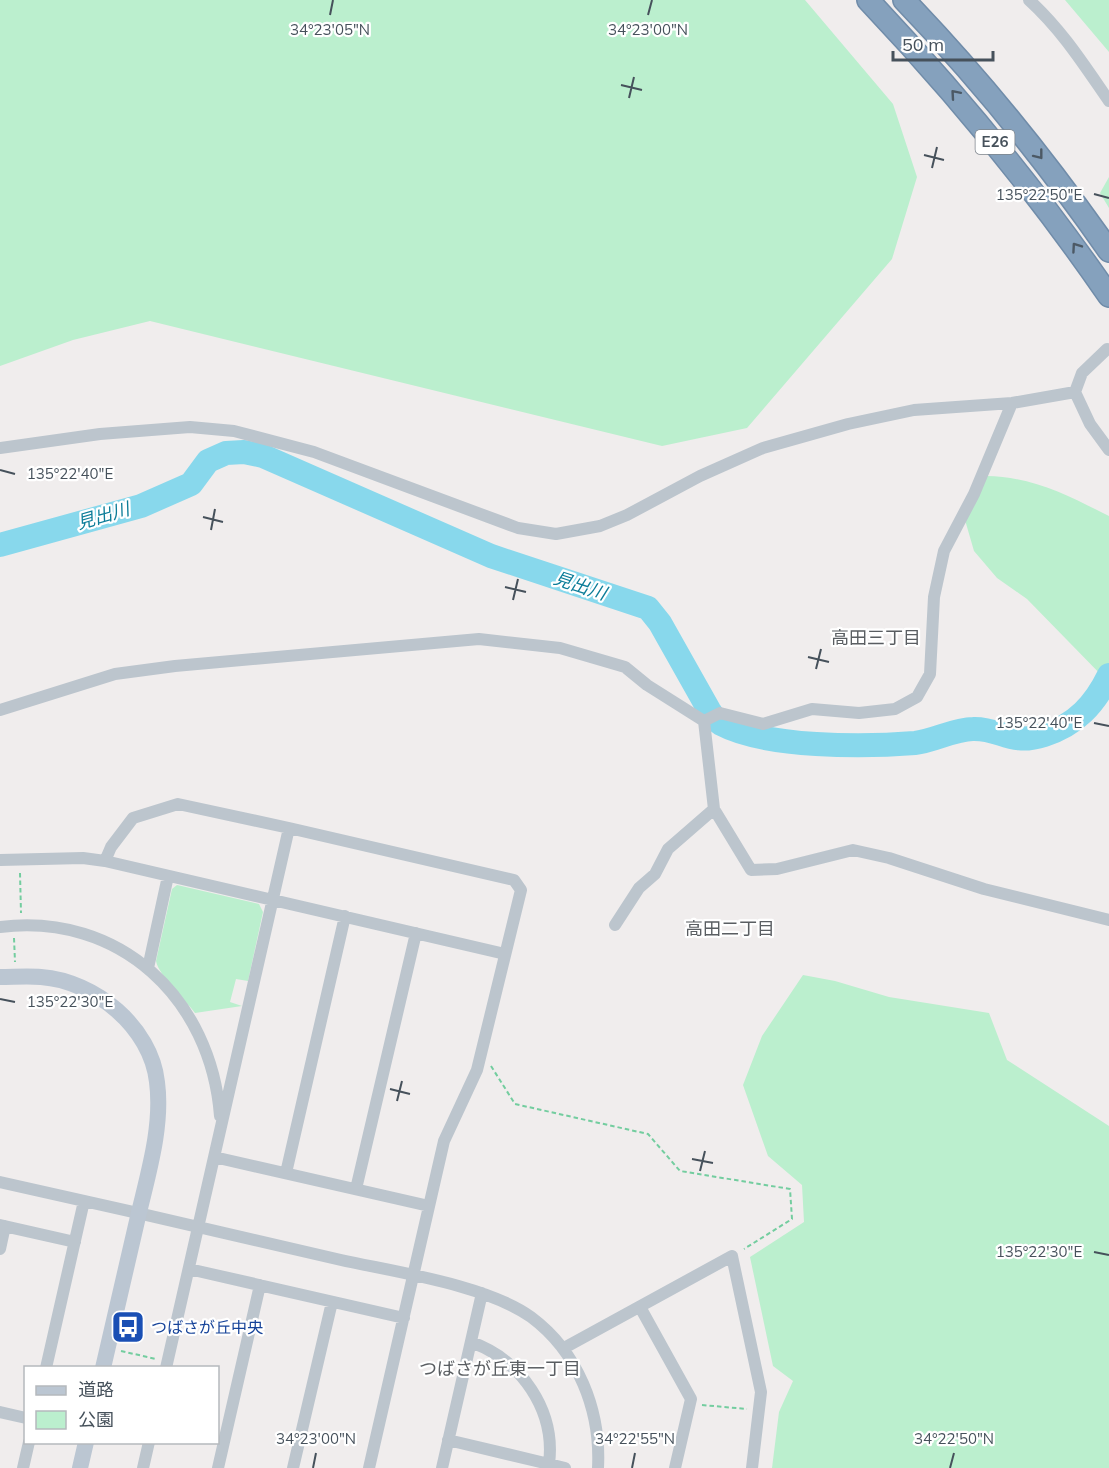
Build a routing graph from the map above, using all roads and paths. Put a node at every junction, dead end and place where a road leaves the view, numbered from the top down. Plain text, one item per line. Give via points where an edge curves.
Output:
1 (868, 0) edge
2 (904, 0) edge
3 (1029, 0) edge
4 (1109, 101) edge
5 (1109, 251) edge
6 (1109, 296) edge
7 (1107, 349) dead end
8 (1075, 393) junction
9 (1012, 403) junction
10 (0, 448) edge
11 (1109, 450) edge
12 (0, 710) edge
13 (704, 721) junction
14 (714, 809) junction
15 (289, 828) junction
16 (20, 859) junction
17 (0, 860) edge
18 (105, 861) junction
19 (168, 876) junction
20 (273, 900) junction
21 (345, 916) junction
22 (1109, 920) edge
23 (17, 925) junction
24 (615, 925) dead end
25 (0, 927) edge
26 (416, 933) junction
27 (505, 954) junction
28 (148, 968) junction
29 (8, 977) edge
30 (482, 1051) junction
31 (220, 1129) junction
32 (214, 1157) junction
33 (286, 1173) junction
34 (0, 1182) edge
35 (356, 1189) junction
36 (84, 1201) junction
37 (429, 1206) junction
38 (138, 1214) junction
39 (3, 1226) edge
40 (198, 1227) junction
41 (75, 1242) junction
42 (0, 1249) edge
43 (732, 1256) junction
44 (189, 1269) junction
45 (413, 1276) junction
46 (260, 1285) junction
47 (482, 1293) junction
48 (332, 1302) junction
49 (640, 1307) junction
50 (404, 1318) junction
51 (471, 1342) junction
52 (108, 1348) junction
53 (564, 1348) junction
54 (167, 1365) edge
55 (46, 1366) edge
56 (104, 1366) edge
57 (690, 1404) junction
58 (759, 1410) junction
59 (0, 1412) edge
60 (24, 1418) edge
61 (448, 1440) junction
62 (29, 1444) edge
63 (86, 1444) edge
64 (149, 1444) edge
65 (549, 1464) junction
66 (23, 1468) edge
67 (80, 1468) edge
68 (143, 1468) edge
69 (218, 1468) edge
70 (293, 1468) edge
71 (369, 1468) edge
72 (442, 1468) edge
73 (565, 1468) edge
74 (598, 1468) edge
75 (675, 1468) edge
76 (752, 1468) edge

6 -> 1 highway, E26 via 1057,220 982,126
2 -> 5 highway, E26 via 1010,119
3 - 4 street via 1075,48
7 - 8 street via 1082,373
8 - 9 street
8 - 11 street
9 - 10 street via 914,410 763,448 627,515 600,526 556,534 518,528 314,452 234,431 190,427
9 - 13 street via 974,494 944,551 934,597 930,674 917,697 895,709 859,713 812,709 763,724 720,713
12 - 13 street via 115,674 187,664 479,639 560,648 625,667
13 - 14 street
14 - 22 street via 751,870 777,870 853,850 984,889
14 - 24 street via 668,849 655,874 639,888
15 - 18 street via 178,804 133,818
15 - 20 street
15 - 27 street via 514,880 520,890
16 - 17 street
16 - 18 street
16 - 23 path
18 - 19 street
19 - 20 street
19 - 28 street
20 - 21 street
20 - 31 street
21 - 26 street
21 - 33 street
23 - 25 street
23 - 28 street via 63,929 98,939
23 - 29 path
26 - 27 street
26 - 35 street
27 - 30 street
28 - 31 street via 177,999 207,1052 218,1091
29 - 38 street via 42,977 77,986 106,1001 129,1022 147,1049 157,1081 157,1127
30 - 37 street via 444,1141
30 - 43 path via 515,1104 648,1134 680,1172 790,1189 792,1219
31 - 32 street
32 - 33 street
32 - 40 street
33 - 35 street
34 - 36 street
35 - 37 street
36 - 38 street
36 - 41 street
37 - 45 street
38 - 40 street
38 - 52 street
39 - 41 street
39 - 42 street
40 - 44 street
40 - 45 street
41 - 55 street
43 - 49 street
43 - 58 street via 761,1392
44 - 46 street
44 - 54 street
45 - 47 street
45 - 50 street
46 - 48 street
46 - 69 street
47 - 51 street
47 - 53 street via 531,1317
48 - 50 street
48 - 70 street
49 - 53 street
49 - 57 street via 691,1399
50 - 71 street
51 - 61 street
51 - 65 street via 502,1357 526,1380 543,1412 551,1448
52 - 54 path
52 - 56 street
53 - 74 street via 589,1397 599,1449
57 - 58 path
57 - 75 street
58 - 76 street
59 - 60 street
61 - 65 street
61 - 72 street
62 - 66 street
63 - 67 street
64 - 68 street
65 - 73 street

